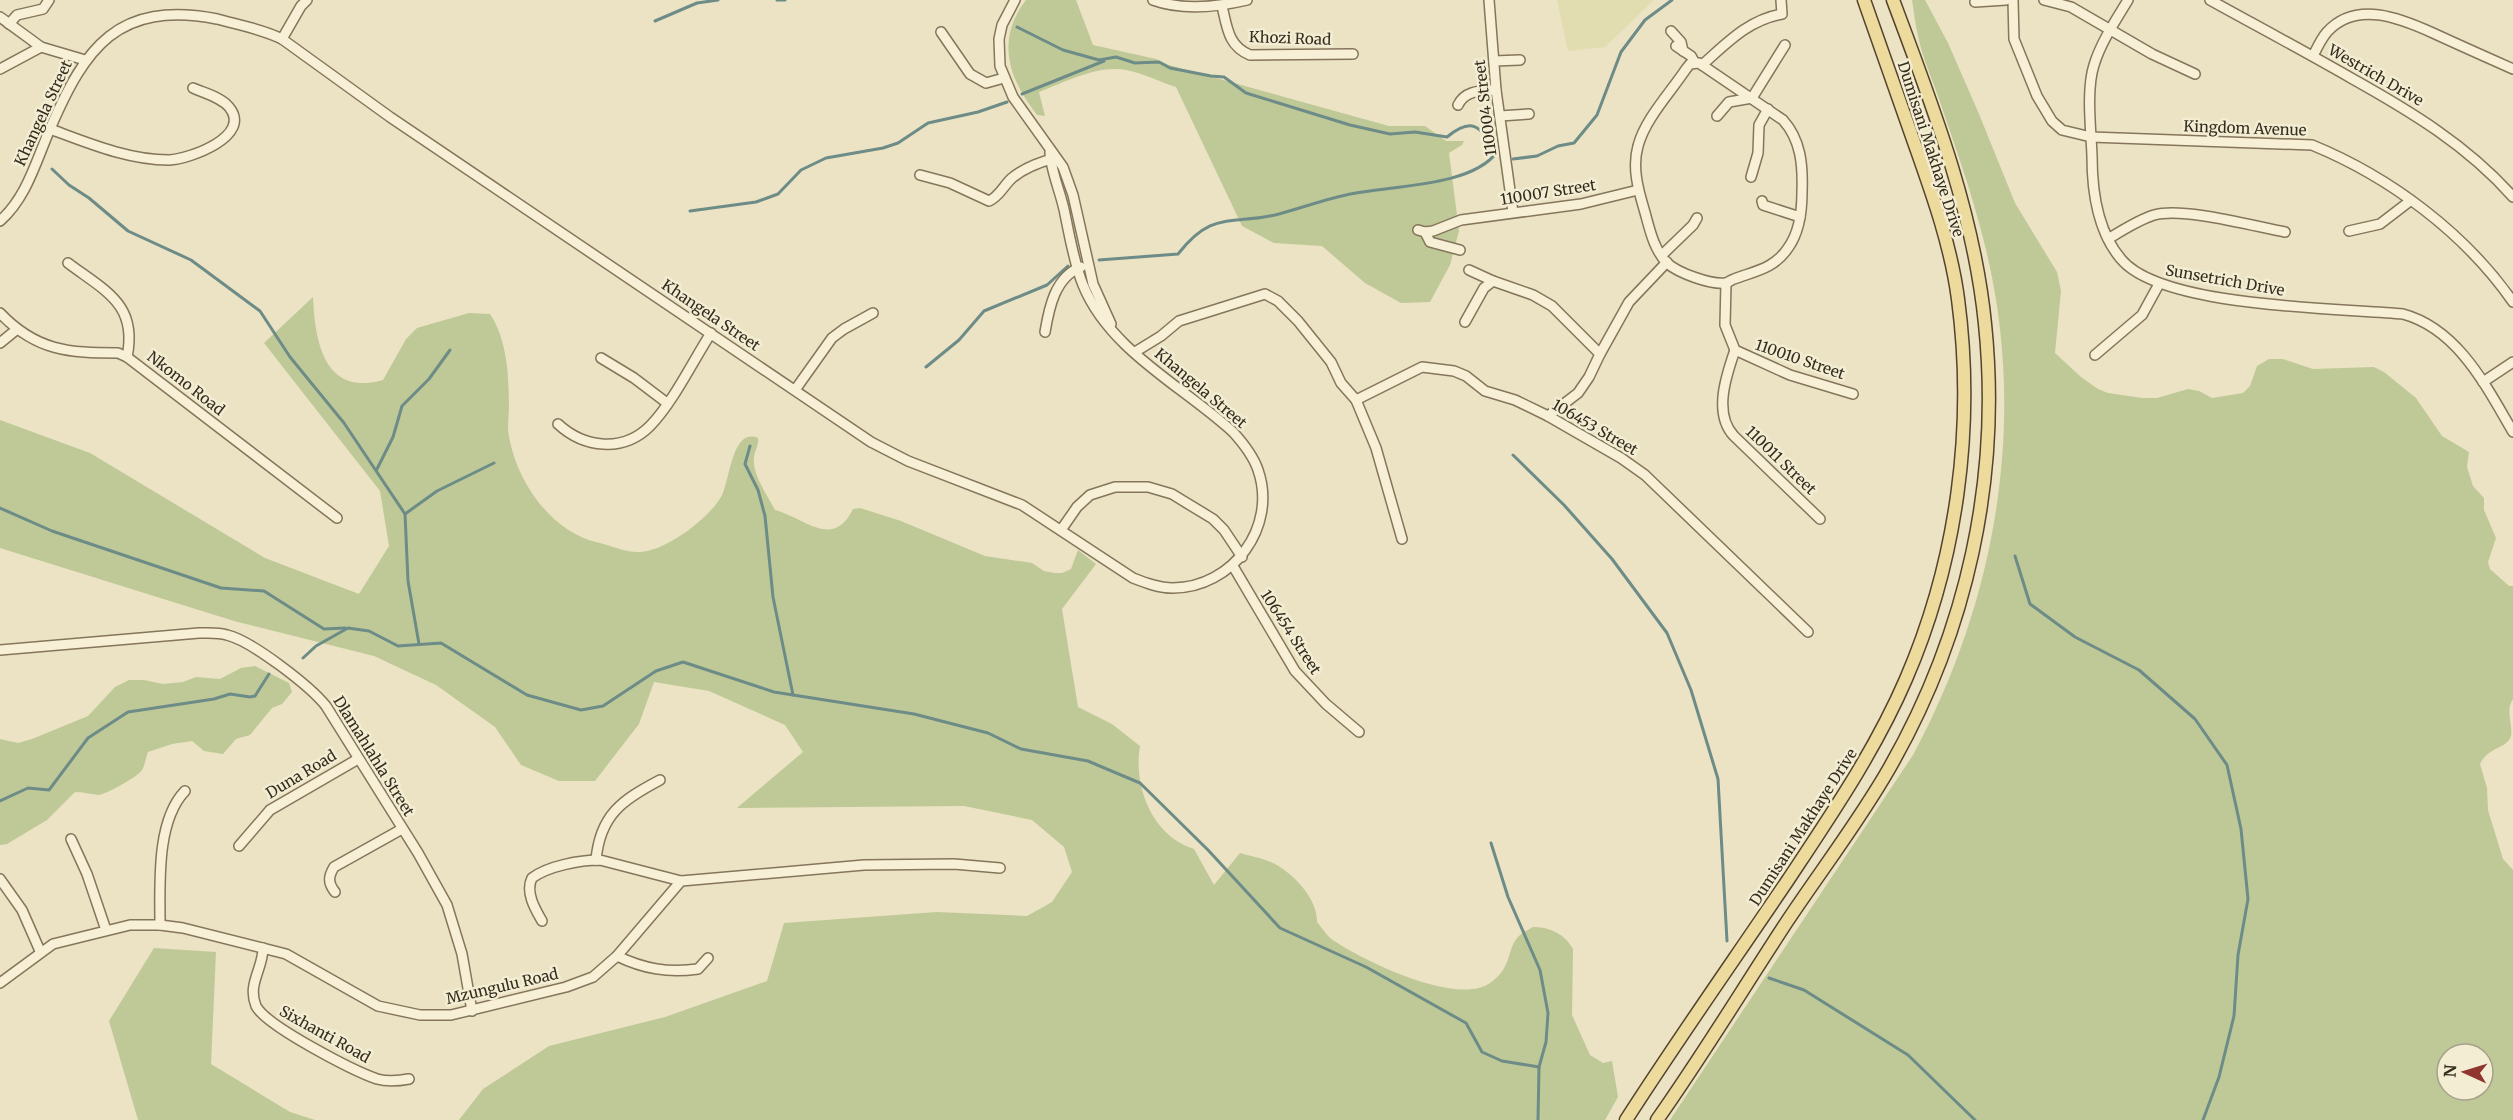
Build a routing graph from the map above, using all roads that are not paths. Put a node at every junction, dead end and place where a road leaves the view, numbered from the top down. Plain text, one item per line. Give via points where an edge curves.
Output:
1 (49, 0) edge
2 (307, 0) edge
3 (1015, 0) edge
4 (1153, 0) edge
5 (1247, 0) edge
6 (1490, 0) edge
7 (1781, 0) edge
8 (1864, 0) edge
9 (1893, 0) edge
10 (2006, 0) edge
11 (2013, 0) edge
12 (2044, 0) edge
13 (2128, 0) edge
14 (2210, 0) edge
15 (1975, 2) dead end
16 (1222, 6) junction
17 (0, 17) edge
18 (9, 24) junction
19 (2111, 29) junction
20 (1671, 31) dead end
21 (941, 32) dead end
22 (282, 39) junction
23 (1785, 45) dead end
24 (41, 47) junction
25 (1353, 54) dead end
26 (2313, 56) junction
27 (85, 60) junction
28 (1520, 60) dead end
29 (1494, 61) junction
30 (1699, 64) junction
31 (0, 69) edge
32 (2513, 69) edge
33 (2195, 74) dead end
34 (1004, 78) junction
35 (193, 88) dead end
36 (1497, 90) junction
37 (1752, 98) junction
38 (1458, 105) dead end
39 (1768, 109) junction
40 (1529, 114) dead end
41 (1500, 116) junction
42 (1717, 116) dead end
43 (50, 129) junction
44 (2091, 137) junction
45 (1053, 156) junction
46 (920, 175) dead end
47 (1751, 177) dead end
48 (1638, 190) junction
49 (2513, 197) edge
50 (1762, 201) dead end
51 (2410, 201) junction
52 (1513, 212) junction
53 (1800, 217) junction
54 (1696, 218) dead end
55 (0, 221) edge
56 (2349, 231) dead end
57 (2285, 232) dead end
58 (2108, 239) junction
59 (1460, 250) dead end
60 (1664, 259) junction
61 (69, 263) dead end
62 (1087, 265) junction
63 (1077, 269) junction
64 (1469, 270) dead end
65 (1493, 281) junction
66 (1726, 283) junction
67 (2159, 284) junction
68 (2513, 302) edge
69 (0, 313) edge
70 (873, 313) dead end
71 (1465, 322) dead end
72 (16, 330) junction
73 (1045, 332) dead end
74 (711, 333) junction
75 (1116, 334) junction
76 (0, 343) edge
77 (1735, 350) junction
78 (1135, 352) junction
79 (1600, 354) junction
80 (2095, 355) dead end
81 (127, 357) junction
82 (601, 358) dead end
83 (2513, 362) edge
84 (2483, 382) junction
85 (795, 390) junction
86 (1853, 394) dead end
87 (1356, 400) junction
88 (667, 403) junction
89 (1548, 416) junction
90 (558, 424) dead end
91 (2513, 432) edge
92 (337, 518) dead end
93 (1820, 519) dead end
94 (1061, 530) junction
95 (1402, 539) dead end
96 (1242, 557) junction
97 (1233, 566) junction
98 (1808, 632) dead end
99 (0, 650) edge
100 (1359, 732) dead end
101 (358, 759) junction
102 (660, 780) dead end
103 (185, 791) dead end
104 (402, 829) junction
105 (71, 839) dead end
106 (239, 846) dead end
107 (596, 860) junction
108 (1000, 868) dead end
109 (0, 879) edge
110 (681, 881) junction
111 (334, 892) dead end
112 (542, 921) dead end
113 (159, 925) junction
114 (106, 930) junction
115 (263, 948) junction
116 (40, 951) junction
117 (617, 956) junction
118 (708, 958) dead end
119 (0, 983) edge
120 (472, 1011) junction
121 (409, 1079) dead end
122 (1626, 1120) edge
123 (1657, 1120) edge

1 - 18 street via 43,9 16,15
2 - 22 street
3 - 34 street, Khangela Street via 999,39
4 - 16 street via 1177,6
5 - 16 street
6 - 29 street, 110004 Street
7 - 30 street via 1782,14 1753,22
8 - 122 main road, Dumisani Makhaye Drive via 1938,209 1958,297 1963,368 1962,446 1945,561 1918,649 1873,746 1840,802
9 - 123 main road, Dumisani Makhaye Drive via 1961,200 1983,306 1989,410 1984,485 1971,560 1941,661 1890,767
10 - 15 street
11 - 44 street, Kingdom Avenue via 2014,39 2042,104 2062,130
12 - 19 street via 2071,7
13 - 19 street, Sunsetrich Drive
14 - 26 street, Westrich Drive
16 - 25 street, Khozi Road via 1231,41 1250,55
17 - 18 street
18 - 24 street
19 - 33 street
19 - 44 street, Sunsetrich Drive via 2092,73
20 - 30 street via 1681,42 1680,48
21 - 34 street via 972,75 989,83
22 - 27 street, Khangela Street via 200,16 154,15 123,26
22 - 74 street, Khangela Street via 366,101
23 - 37 street
24 - 27 street
24 - 31 street
26 - 32 street via 2334,25 2351,15 2378,11
26 - 49 street, Westrich Drive via 2439,131
27 - 43 street, Khangela Street
28 - 29 street
29 - 36 street, 110004 Street
30 - 37 street
30 - 48 street via 1690,64 1686,69 1641,138 1636,158
34 - 45 street, Khangela Street
35 - 43 street via 226,104 234,120 228,135 198,154 170,160 150,158 102,148
36 - 38 street via 1468,93
36 - 41 street, 110004 Street
37 - 39 street
37 - 42 street via 1729,102
39 - 47 street via 1759,124 1758,153
39 - 53 street via 1792,130 1798,145 1803,174
40 - 41 street
41 - 52 street, 110004 Street
43 - 55 street, Khangela Street via 24,192
44 - 51 street, Kingdom Avenue via 2311,145
44 - 58 street, Sunsetrich Drive via 2094,196
45 - 46 street via 1015,176 989,201 950,183
45 - 62 street, Khangela Street via 1073,195
45 - 63 street, Khangela Street
48 - 52 street, 110007 Street via 1581,204
48 - 60 street via 1651,235
50 - 53 street via 1763,205
51 - 56 street via 2380,224
51 - 68 street, Kingdom Avenue via 2480,260
52 - 59 street, 110007 Street via 1421,231 1430,242
53 - 66 street via 1793,239 1776,261 1762,271
54 - 60 street
57 - 58 street via 2187,214 2162,214
58 - 67 street, Sunsetrich Drive via 2132,269
60 - 66 street via 1697,278
60 - 79 street via 1629,302
61 - 81 street via 125,312 130,331
62 - 63 street
62 - 75 street, Khangela Street
63 - 73 street via 1056,293
63 - 75 street, Khangela Street via 1090,301
64 - 65 street
65 - 71 street via 1484,288
65 - 79 street via 1551,306
66 - 77 street, 110010 Street via 1725,325
67 - 80 street via 2142,315
67 - 84 street, Sunsetrich Drive via 2261,304 2418,318 2438,329
69 - 72 street, Nkomo Road
70 - 85 street via 832,338
72 - 76 street
72 - 81 street, Nkomo Road via 65,351 118,353
74 - 85 street, Khangela Street
74 - 88 street
75 - 78 street, Khangela Street
77 - 86 street, 110010 Street via 1791,375
77 - 93 street, 110011 Street via 1723,402 1725,425
78 - 87 street via 1179,321 1265,294 1298,321
78 - 96 street, Khangela Street via 1221,421 1252,458 1262,485 1263,502 1256,532
79 - 89 street via 1578,393
81 - 92 street, Nkomo Road
82 - 88 street
83 - 84 street
84 - 91 street, Sunsetrich Drive
85 - 94 street, Khangela Street via 889,452 1007,498
87 - 89 street, 106453 Street via 1414,370 1431,367 1466,376 1485,391
87 - 95 street via 1376,448
88 - 90 street via 640,435 620,443 584,441
89 - 98 street, 106453 Street via 1645,475
94 - 96 street via 1090,495 1115,487 1148,487 1172,494 1213,519
94 - 97 street, Khangela Street via 1114,568 1153,585 1190,587 1209,582
96 - 97 street, Khangela Street
97 - 100 street, 106454 Street via 1295,671
99 - 101 street, Dlamahlahla Street via 225,634 280,666 317,695
101 - 104 street, Dlamahlahla Street
101 - 106 street, Duna Road via 270,810
102 - 107 street via 638,791 614,812 600,833
103 - 113 street via 172,807 167,825
104 - 111 street via 334,867 329,882
104 - 120 street, Dlamahlahla Street via 447,905 462,954
105 - 114 street
107 - 110 street
107 - 112 street via 540,872 531,878 531,896
108 - 110 street via 864,865
109 - 116 street via 22,910
110 - 117 street, Mzungulu Road
113 - 114 street, Mzungulu Road
113 - 115 street, Mzungulu Road
114 - 116 street, Mzungulu Road via 63,940
115 - 120 street, Mzungulu Road via 297,959 378,1006 432,1016
115 - 121 street, Sixhanti Road via 252,988 256,1006 268,1020 361,1073 386,1081
116 - 119 street, Mzungulu Road
117 - 118 street via 652,970 666,971 698,969
117 - 120 street, Mzungulu Road via 585,980

